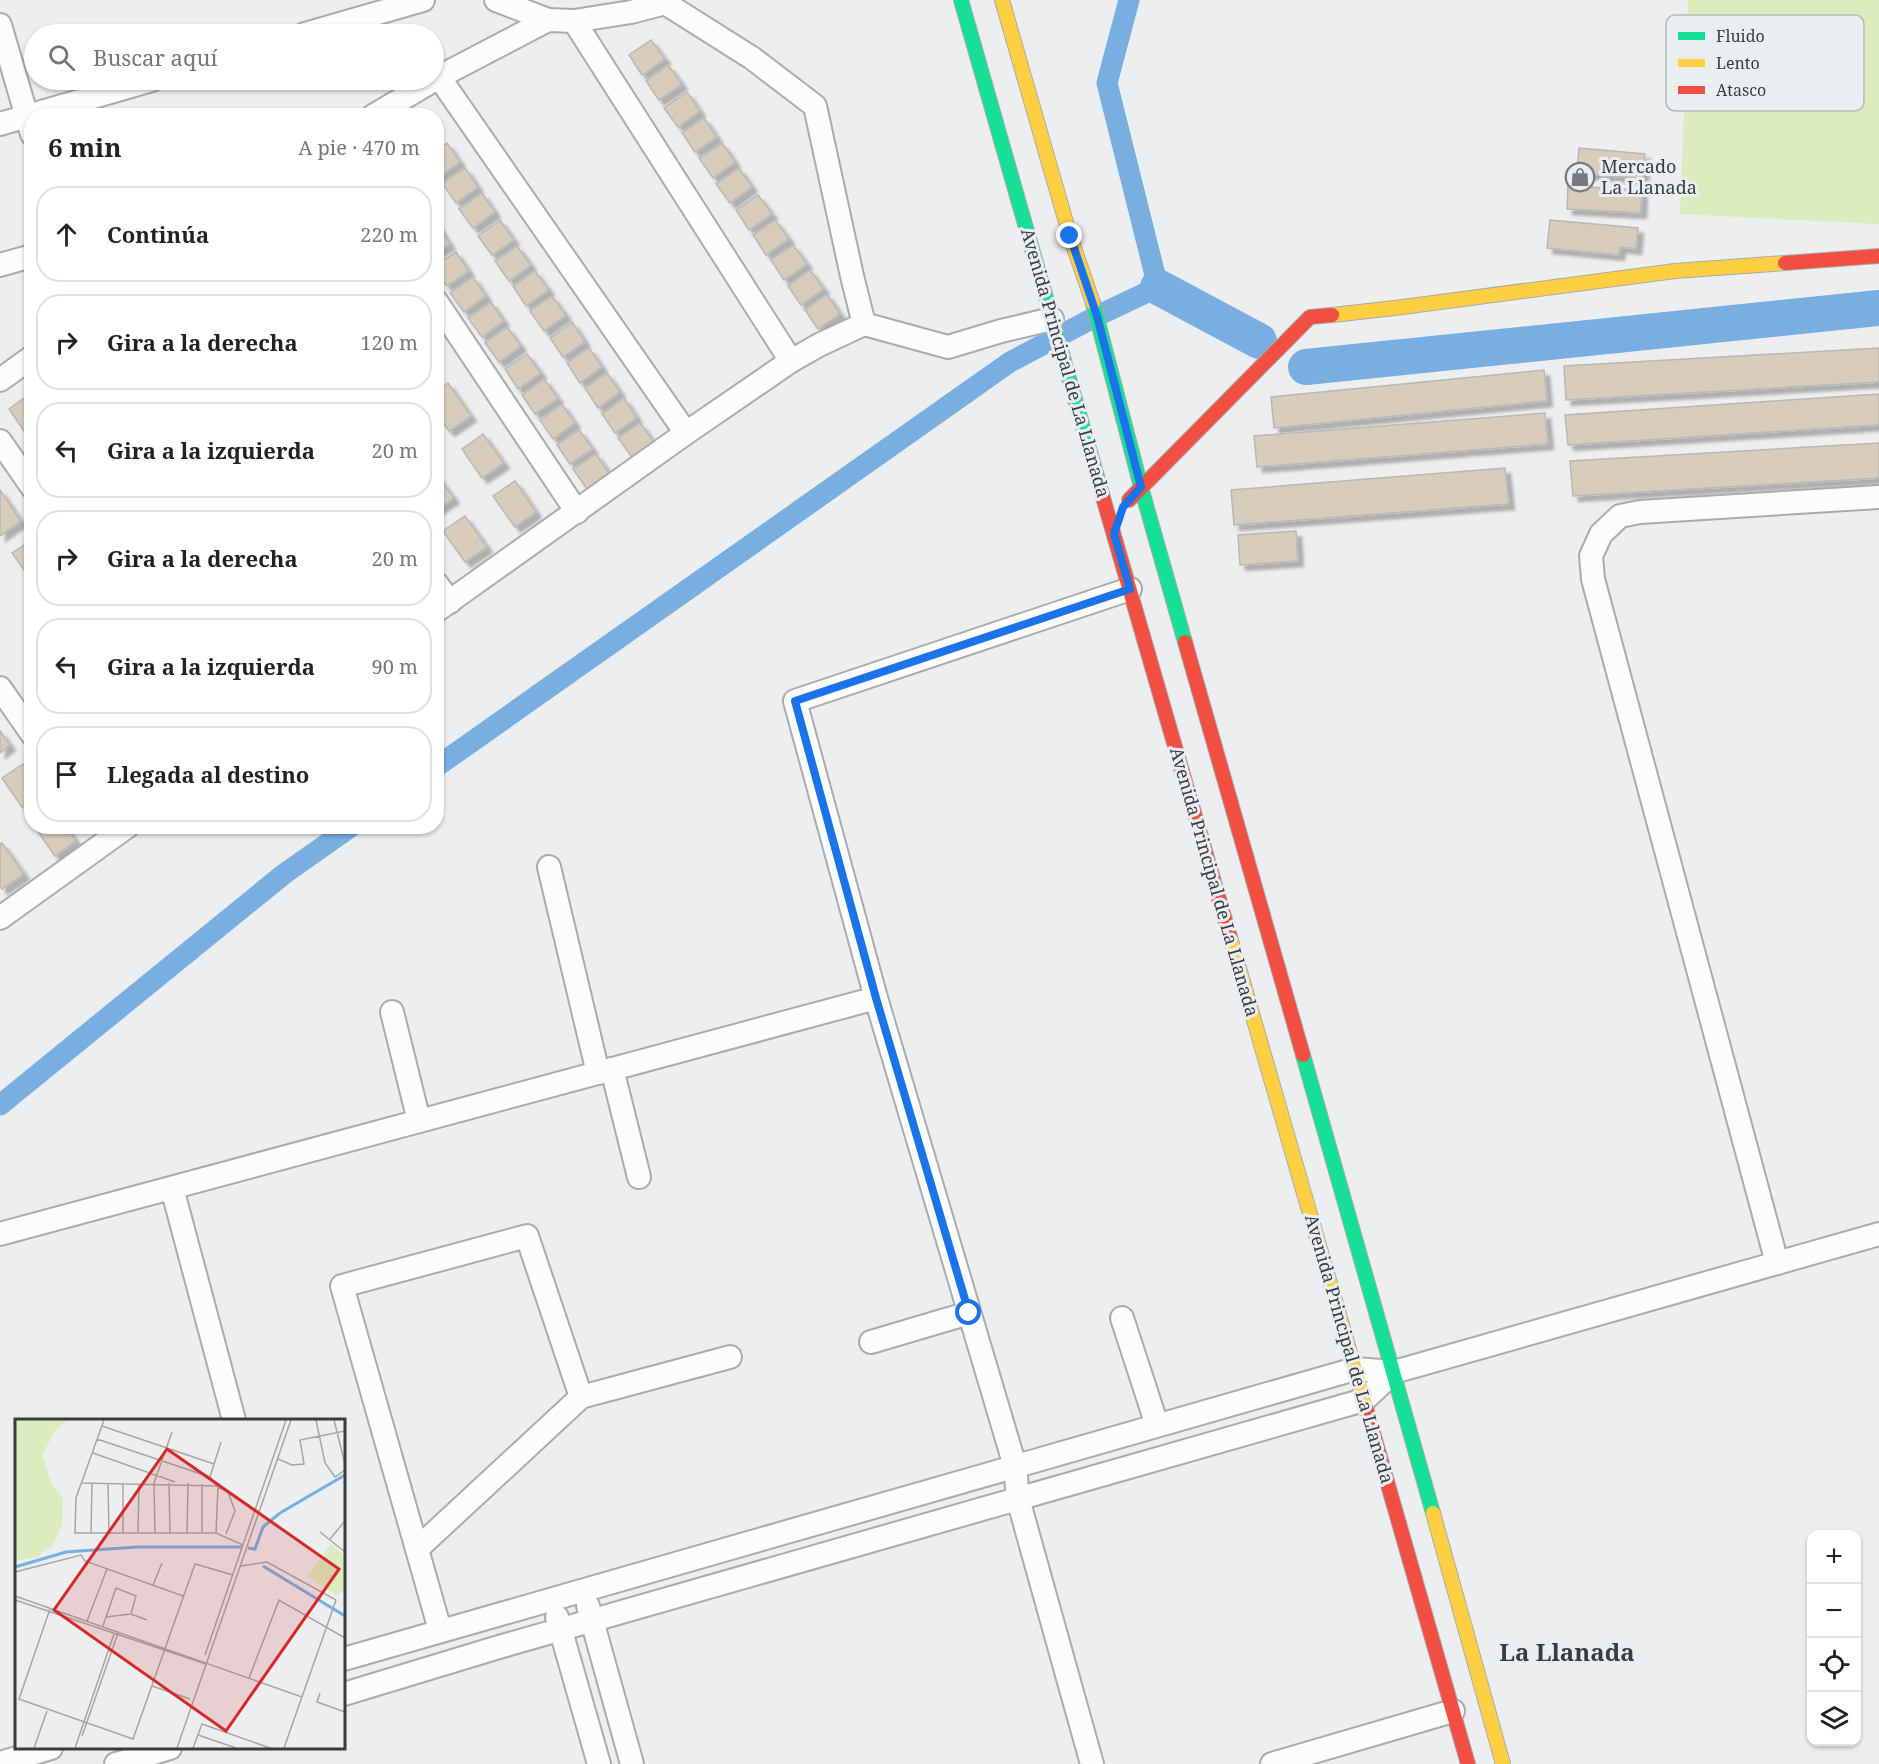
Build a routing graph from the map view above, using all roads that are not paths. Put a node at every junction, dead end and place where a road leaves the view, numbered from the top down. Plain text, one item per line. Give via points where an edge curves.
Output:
1 (423, 0) edge
2 (496, 0) edge
3 (961, 0) edge
4 (1002, 0) edge
5 (548, 20) junction
6 (574, 21) junction
7 (340, 24) edge
8 (0, 25) edge
9 (444, 74) edge
10 (444, 84) edge
11 (125, 90) edge
12 (417, 90) edge
13 (24, 108) edge
14 (75, 108) edge
15 (387, 108) edge
16 (0, 124) edge
17 (24, 125) edge
18 (1879, 256) edge
19 (24, 258) edge
20 (0, 265) edge
21 (444, 313) edge
22 (1052, 319) junction
23 (864, 324) junction
24 (791, 361) junction
25 (24, 363) edge
26 (0, 380) edge
27 (686, 433) junction
28 (0, 441) edge
29 (1097, 474) junction
30 (24, 476) edge
31 (1141, 487) junction
32 (1879, 497) edge
33 (577, 512) junction
34 (1114, 534) junction
35 (1130, 589) junction
36 (444, 605) edge
37 (0, 688) edge
38 (24, 722) edge
39 (102, 834) edge
40 (549, 867) dead end
41 (1, 916) edge
42 (876, 998) junction
43 (392, 1012) dead end
44 (605, 1071) junction
45 (419, 1121) junction
46 (639, 1177) dead end
47 (172, 1188) junction
48 (0, 1234) edge
49 (1879, 1234) edge
50 (1778, 1263) junction
51 (969, 1313) junction
52 (1122, 1318) dead end
53 (871, 1342) dead end
54 (730, 1357) dead end
55 (1354, 1369) junction
56 (1394, 1372) junction
57 (580, 1397) junction
58 (1364, 1400) junction
59 (234, 1419) edge
60 (1157, 1425) junction
61 (1015, 1466) junction
62 (1018, 1498) junction
63 (417, 1549) junction
64 (584, 1589) junction
65 (551, 1598) junction
66 (592, 1620) junction
67 (560, 1629) junction
68 (440, 1630) junction
69 (345, 1659) edge
70 (345, 1694) edge
71 (1453, 1712) junction
72 (48, 1749) edge
73 (167, 1749) edge
74 (0, 1763) edge
75 (116, 1764) edge
76 (599, 1764) edge
77 (632, 1764) edge
78 (1092, 1764) edge
79 (1272, 1764) edge
80 (1468, 1764) edge
81 (1503, 1764) edge

1 - 7 street
2 - 5 street
3 - 22 main road, Avenida Principal de La Llanada
4 - 31 main road, Avenida Principal de La Llanada via 1097,316
5 - 6 street
5 - 9 street
6 - 23 street via 665,3 752,58 815,106
6 - 24 street
8 - 13 street
10 - 27 street
11 - 14 street
12 - 15 street
16 - 17 street
18 - 31 main road via 1676,271 1310,317
19 - 20 street
21 - 33 street
22 - 23 street via 948,347
22 - 29 main road, Avenida Principal de La Llanada
23 - 24 street
24 - 27 street
25 - 26 street
27 - 33 street
28 - 30 street
29 - 31 main road via 1116,487
29 - 34 main road, Avenida Principal de La Llanada
31 - 34 main road via 1123,507
31 - 56 main road, Avenida Principal de La Llanada
32 - 50 street via 1620,516 1601,534 1591,556 1596,591
33 - 36 street
34 - 35 main road, Avenida Principal de La Llanada
35 - 42 street via 795,701
35 - 55 main road, Avenida Principal de La Llanada
37 - 38 street
39 - 41 street
40 - 44 street
42 - 44 street
42 - 51 street
43 - 45 street
44 - 45 street
44 - 46 street
45 - 47 street
47 - 48 street
47 - 59 street
49 - 50 street
50 - 56 street
51 - 53 street
51 - 61 street
52 - 60 street
54 - 57 street
55 - 56 street
55 - 58 main road, Avenida Principal de La Llanada
55 - 60 street
56 - 58 street
56 - 81 main road, Avenida Principal de La Llanada
57 - 63 street
57 - 63 street via 527,1236 342,1286
58 - 62 street
58 - 71 main road, Avenida Principal de La Llanada
60 - 61 street
61 - 62 street
61 - 64 street
62 - 66 street
62 - 78 street
63 - 68 street
64 - 65 street
64 - 66 street
65 - 67 street
65 - 68 street
66 - 67 street
66 - 77 street
67 - 70 street
67 - 76 street
68 - 69 street
71 - 79 street
71 - 80 main road, Avenida Principal de La Llanada
72 - 74 street
73 - 75 street

